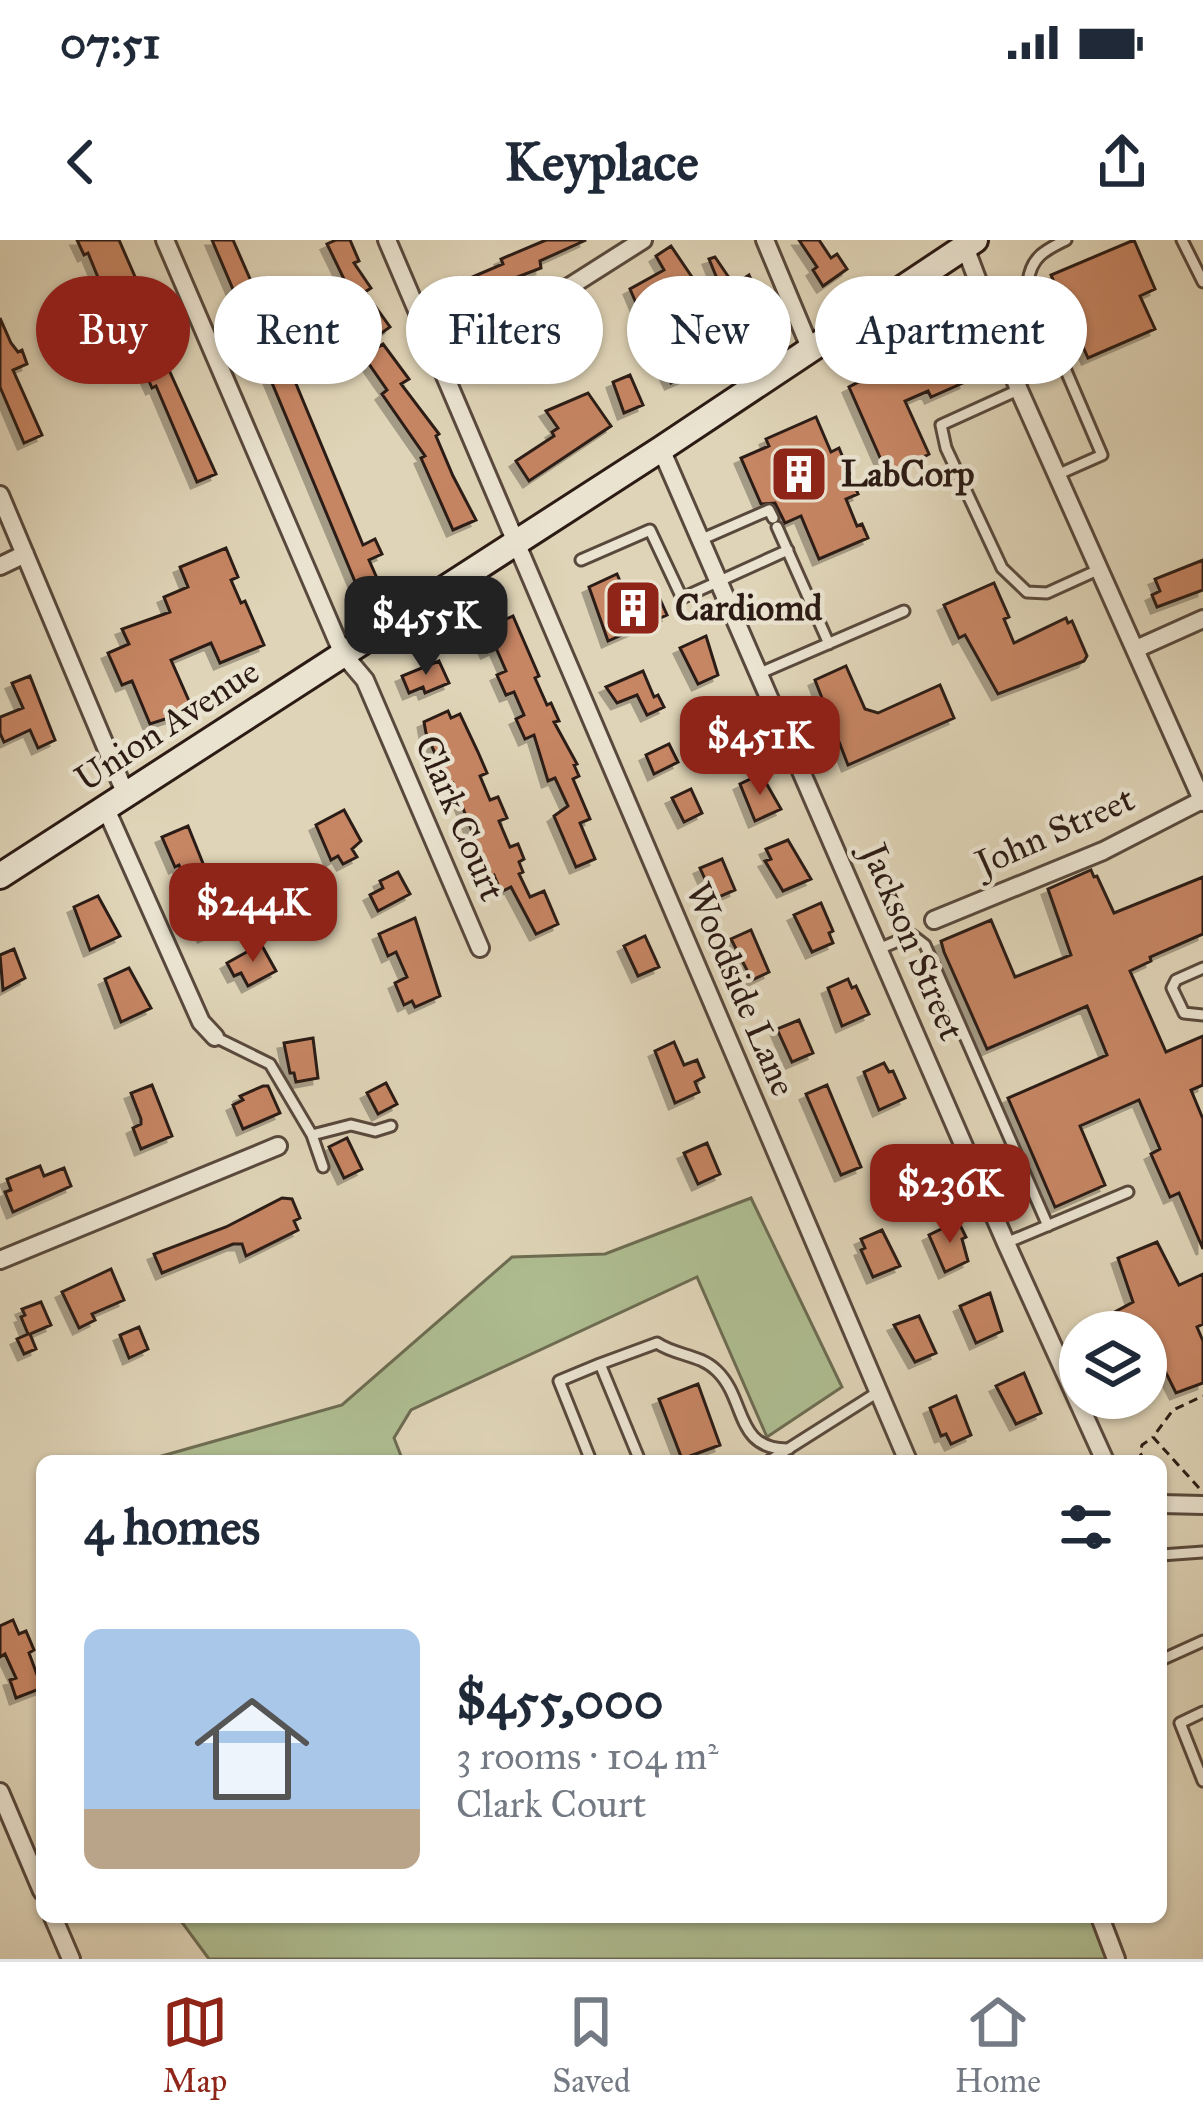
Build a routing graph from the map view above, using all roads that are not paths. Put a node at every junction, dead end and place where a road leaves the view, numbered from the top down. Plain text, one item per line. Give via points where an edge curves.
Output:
1 (165, 240) edge
2 (387, 240) edge
3 (643, 240) edge
4 (764, 240) edge
5 (1066, 240) edge
6 (1182, 240) edge
7 (970, 243) edge
8 (586, 276) edge
9 (980, 276) edge
10 (1028, 276) edge
11 (1203, 282) edge
12 (406, 283) edge
13 (811, 350) junction
14 (450, 384) edge
15 (1017, 384) edge
16 (1071, 384) edge
17 (1019, 390) junction
18 (661, 449) junction
19 (1059, 474) junction
20 (0, 494) edge
21 (700, 540) junction
22 (516, 541) junction
23 (788, 550) junction
24 (25, 554) junction
25 (581, 560) dead end
26 (0, 566) edge
27 (1100, 569) junction
28 (718, 582) junction
29 (904, 611) dead end
30 (1203, 619) edge
31 (829, 644) junction
32 (1136, 649) junction
33 (343, 654) junction
34 (758, 674) junction
35 (1203, 801) edge
36 (116, 802) junction
37 (0, 876) edge
38 (934, 920) dead end
39 (480, 948) dead end
40 (880, 948) junction
41 (1203, 968) edge
42 (1203, 1015) edge
43 (214, 1037) joint
44 (391, 1126) dead end
45 (312, 1135) junction
46 (278, 1146) dead end
47 (323, 1168) dead end
48 (1128, 1192) dead end
49 (1048, 1226) junction
50 (1006, 1243) junction
51 (0, 1260) edge
52 (600, 1364) junction
53 (878, 1392) junction
54 (790, 1449) junction
55 (589, 1455) edge
56 (638, 1455) edge
57 (780, 1455) edge
58 (905, 1455) edge
59 (1102, 1455) edge
60 (1202, 1498) edge
61 (1167, 1503) edge
62 (1203, 1552) edge
63 (1167, 1555) edge
64 (1203, 1641) edge
65 (1167, 1657) edge
66 (1203, 1712) edge
67 (1203, 1781) edge
68 (0, 1792) edge
69 (36, 1877) edge
70 (56, 1923) edge
71 (1102, 1923) edge
72 (71, 1959) edge
73 (1116, 1959) edge

1 - 33 street, Clark Court
2 - 12 street, Woodside Lane
3 - 8 street
4 - 13 street
5 - 10 lane via 1040,252
6 - 11 lane
7 - 9 street
7 - 13 street, Union Avenue
13 - 18 street, Union Avenue
14 - 22 street, Woodside Lane
15 - 17 street
16 - 19 lane via 1102,455
17 - 19 street
17 - 27 lane via 941,425 946,448 1016,583 1040,595
18 - 21 street, Jackson Street
18 - 22 street, Union Avenue
19 - 27 street
20 - 24 street
21 - 23 lane via 770,510
21 - 28 street, Jackson Street
22 - 33 street, Union Avenue
22 - 53 street, Woodside Lane
23 - 28 lane
23 - 31 lane
24 - 26 street
24 - 36 street
25 - 28 lane via 650,530 682,598
27 - 32 street
28 - 34 street, Jackson Street
29 - 31 lane
30 - 32 street
31 - 34 lane
32 - 35 street
33 - 36 street, Union Avenue
33 - 39 street, Clark Court via 365,680
34 - 40 street, Jackson Street
35 - 38 street, John Street
36 - 37 street, Union Avenue
36 - 43 street via 201,1022
40 - 49 lane via 913,935 925,945
40 - 50 street, Jackson Street
41 - 42 lane via 1172,988 1184,1013
43 - 45 lane via 270,1064
44 - 45 lane
45 - 47 lane
46 - 51 street
48 - 49 lane
49 - 50 lane
50 - 59 street, Jackson Street
52 - 54 lane via 657,1343 693,1356 722,1376 760,1444
52 - 55 lane via 559,1381
52 - 56 lane
53 - 54 lane
53 - 58 street, Woodside Lane
54 - 57 lane
60 - 61 street
62 - 63 lane
64 - 65 lane
66 - 67 lane via 1180,1723
68 - 69 street
70 - 72 street
71 - 73 street

